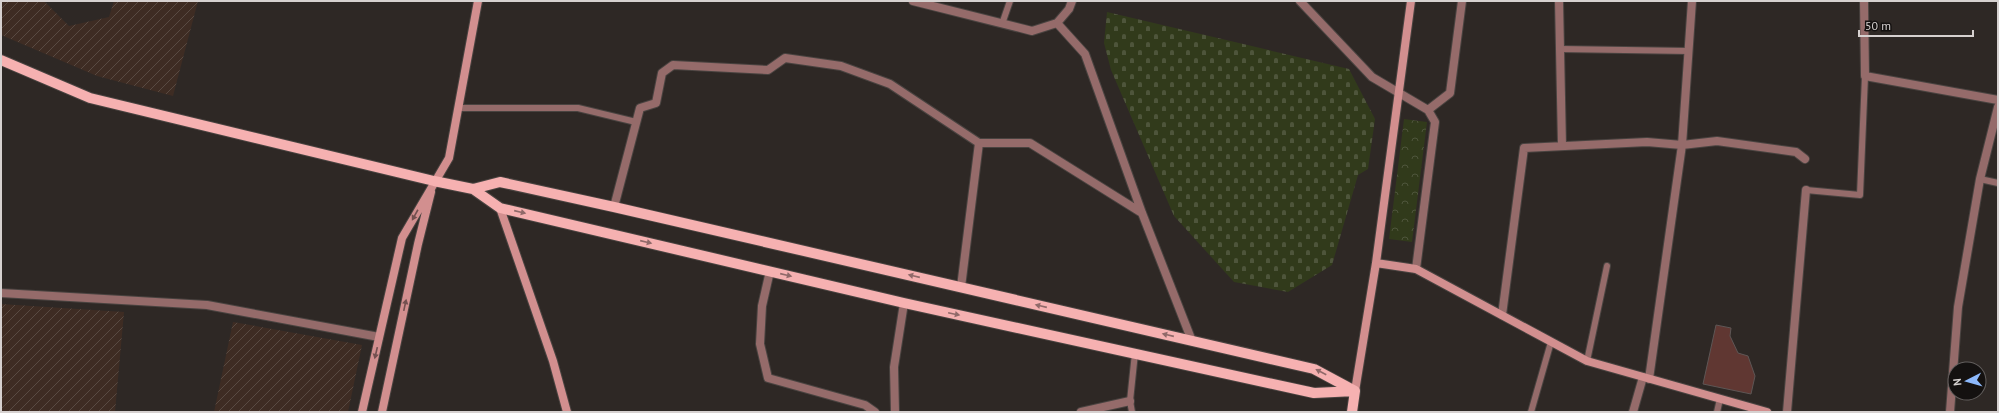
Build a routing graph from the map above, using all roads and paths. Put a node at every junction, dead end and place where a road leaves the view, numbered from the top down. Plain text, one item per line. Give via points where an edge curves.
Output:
1 (478, 1) edge
2 (913, 1) edge
3 (1010, 1) edge
4 (1072, 1) edge
5 (1300, 1) edge
6 (1411, 1) edge
7 (1462, 1) edge
8 (1559, 1) edge
9 (1692, 1) edge
10 (1864, 1) edge
11 (1057, 23) junction
12 (1002, 24) junction
13 (1560, 49) junction
14 (1689, 51) junction
15 (1, 60) edge
16 (1865, 76) junction
17 (1398, 92) junction
18 (1998, 100) edge
19 (1998, 107) edge
20 (458, 108) junction
21 (1428, 110) junction
22 (636, 122) junction
23 (978, 143) junction
24 (1682, 145) junction
25 (1562, 146) junction
26 (1805, 159) dead end
27 (1980, 179) junction
28 (434, 182) junction
29 (1998, 183) edge
30 (473, 189) junction
31 (1806, 190) joint
32 (614, 207) junction
33 (500, 208) junction
34 (1142, 213) junction
35 (1376, 263) junction
36 (1607, 266) dead end
37 (1416, 269) junction
38 (770, 271) junction
39 (961, 287) junction
40 (1, 294) edge
41 (904, 303) junction
42 (1502, 315) junction
43 (379, 337) junction
44 (1192, 341) junction
45 (1551, 342) junction
46 (1135, 353) junction
47 (1587, 361) junction
48 (1646, 378) junction
49 (1355, 391) junction
50 (1720, 399) junction
51 (1130, 401) junction
52 (362, 412) edge
53 (382, 412) edge
54 (567, 412) edge
55 (875, 412) edge
56 (894, 412) edge
57 (1081, 412) edge
58 (1132, 412) edge
59 (1352, 412) edge
60 (1358, 412) edge
61 (1531, 412) edge
62 (1633, 412) edge
63 (1716, 412) edge
64 (1766, 412) edge
65 (1787, 412) edge
66 (1950, 412) edge

1 - 20 main road
2 - 12 street
3 - 12 lane
4 - 11 street via 1069,9
5 - 17 street via 1372,77
6 - 17 main road
7 - 21 street via 1450,93
8 - 13 street
9 - 14 street
10 - 16 street
11 - 12 street via 1032,31
11 - 34 street via 1085,54
13 - 14 lane
13 - 25 street
14 - 24 street
15 - 28 main road via 90,98
16 - 18 street
16 - 31 lane via 1860,195
17 - 21 street
17 - 35 main road
19 - 27 street
20 - 22 lane via 578,108
20 - 28 main road via 449,158
21 - 37 street via 1435,122
22 - 23 street via 640,108 656,103 662,73 673,65 768,70 784,58 841,66 890,84
22 - 32 street
23 - 34 street via 1030,143
23 - 39 street
24 - 25 street via 1647,142
24 - 26 street via 1717,141 1796,152
24 - 48 street
25 - 42 street via 1524,148
27 - 29 lane
27 - 66 street via 1958,307
28 - 30 main road
28 -> 43 main road via 402,238
53 -> 28 main road
30 - 32 main road via 500,182
30 - 33 main road
31 - 65 street
39 -> 32 main road
33 -> 38 main road
33 - 54 main road via 553,361
34 - 44 street
35 - 37 main road
35 - 49 main road
36 - 47 lane
37 - 42 main road
38 -> 41 main road
38 - 55 street via 762,306 760,344 768,378 865,405
44 -> 39 main road
40 - 43 street via 207,305
41 -> 46 main road
41 - 56 street via 894,367
42 - 45 main road
43 -> 52 main road
49 -> 44 main road via 1314,369
45 - 47 main road
45 - 61 lane
46 - 49 main road via 1314,393
46 - 51 lane
47 - 48 main road
48 - 50 main road
48 - 62 street
49 - 59 main road
49 - 60 main road
50 - 63 lane
50 - 64 main road
51 - 57 street
51 - 58 lane

